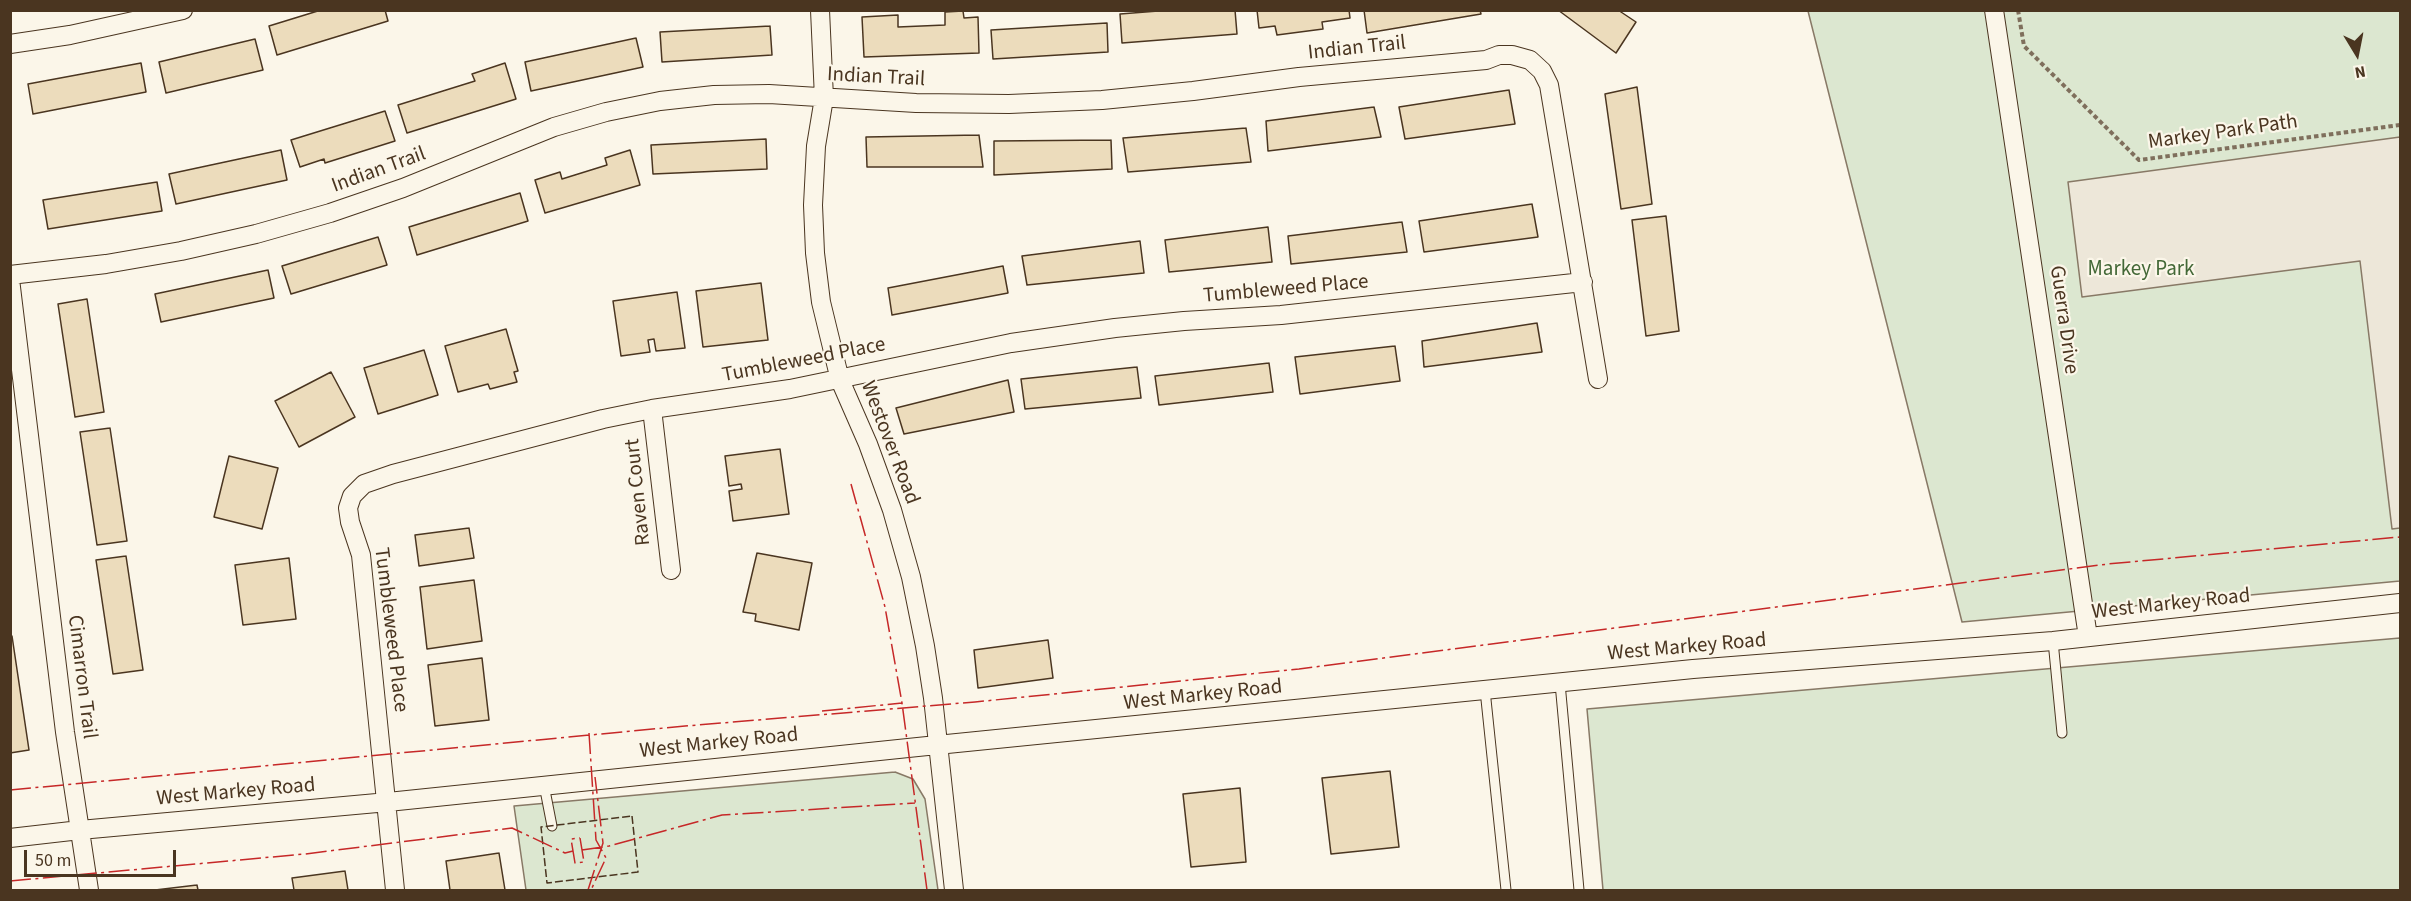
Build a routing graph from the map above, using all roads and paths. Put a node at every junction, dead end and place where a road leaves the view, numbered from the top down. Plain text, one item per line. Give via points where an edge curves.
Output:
1 (183, 10) edge
2 (820, 10) edge
3 (1994, 10) edge
4 (2018, 10) edge
5 (10, 44) edge
6 (824, 98) junction
7 (2400, 124) edge
8 (10, 277) edge
9 (1583, 282) junction
10 (1598, 379) dead end
11 (840, 380) junction
12 (652, 409) junction
13 (671, 570) dead end
14 (2400, 603) edge
15 (2088, 637) junction
16 (2053, 641) junction
17 (1560, 683) junction
18 (1485, 690) junction
19 (2062, 733) dead end
20 (937, 745) junction
21 (544, 785) junction
22 (388, 802) junction
23 (552, 826) dead end
24 (80, 830) junction
25 (10, 838) edge
26 (89, 891) edge
27 (395, 891) edge
28 (954, 891) edge
29 (1506, 891) edge
30 (1579, 891) edge

1 - 5 street
2 - 6 street, Westover Road
3 - 15 street, Guerra Drive
4 - 7 path, Markey Park Path via 2024,46 2139,160
6 - 8 street, Indian Trail via 714,95 606,112 554,127 403,188 256,234 182,251
6 - 9 street, Indian Trail via 963,104 1102,100 1512,55 1530,60 1549,85
6 - 11 street, Westover Road via 813,193 815,253 821,302
8 - 24 street, Cimarron Trail
9 - 10 street, Indian Trail
9 - 11 street, Tumbleweed Place via 1281,315 1115,328 942,356
11 - 12 street, Tumbleweed Place
11 - 20 street, Westover Road via 892,510 911,577 925,646
12 - 13 street, Raven Court
12 - 22 street, Tumbleweed Place via 393,474 364,484 352,496 348,508 361,555
14 - 15 street, West Markey Road
15 - 16 street, West Markey Road
16 - 17 street, West Markey Road
16 - 19 lane
17 - 18 street, West Markey Road
17 - 30 lane
18 - 20 street, West Markey Road
18 - 29 lane
20 - 21 street, West Markey Road
20 - 28 street, Westover Road
21 - 22 street, West Markey Road
21 - 23 lane
22 - 24 street, West Markey Road
22 - 27 street, Tumbleweed Place
24 - 25 street, West Markey Road
24 - 26 street, Cimarron Trail

